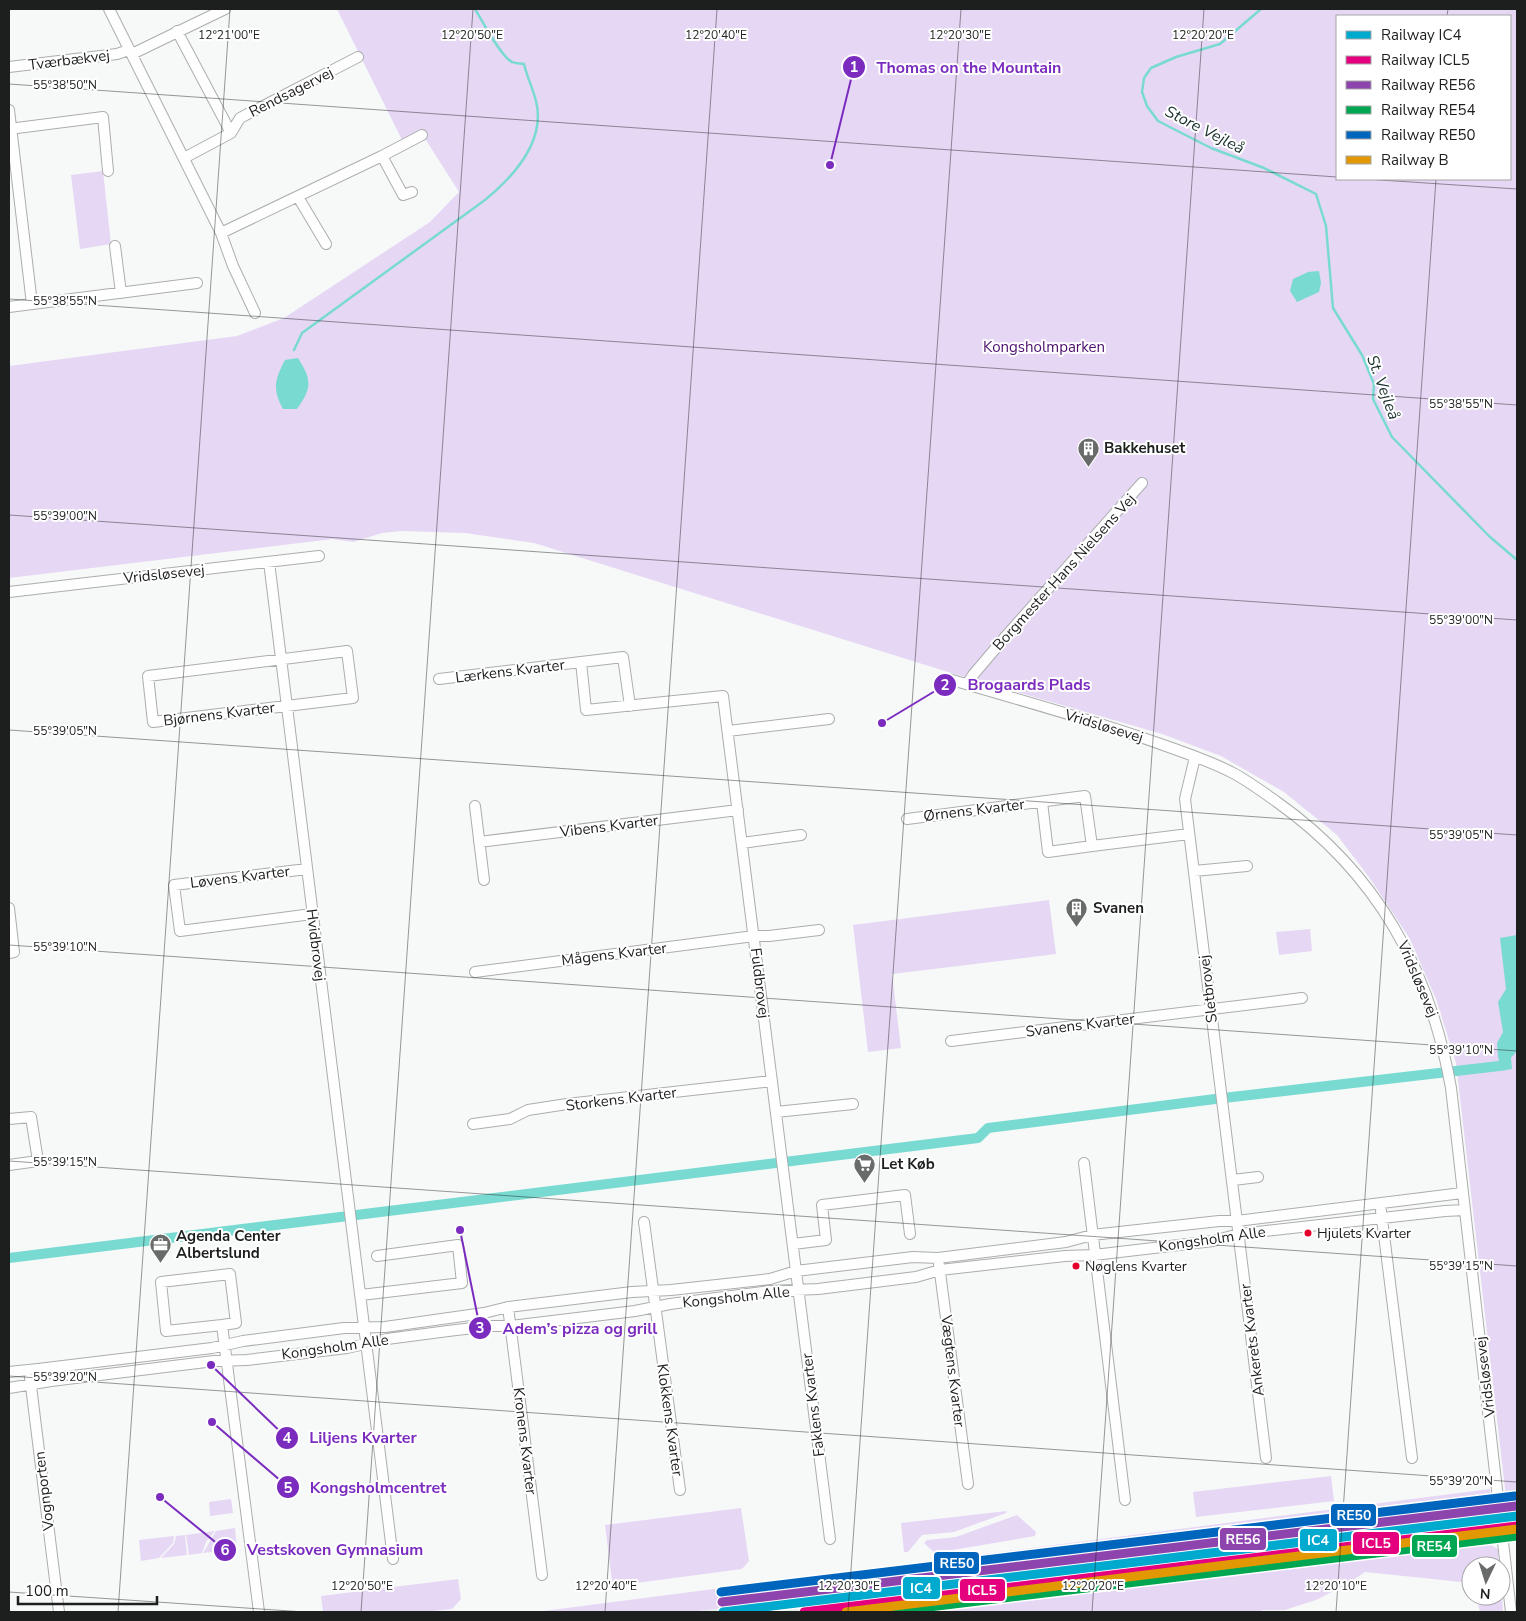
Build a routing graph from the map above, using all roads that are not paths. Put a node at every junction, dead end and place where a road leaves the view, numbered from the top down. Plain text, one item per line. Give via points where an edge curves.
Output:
1 (109, 9) edge
2 (225, 9) edge
3 (177, 31) junction
4 (130, 52) junction
5 (358, 57) dead end
6 (9, 67) edge
7 (9, 110) edge
8 (10, 129) edge
9 (231, 133) junction
10 (422, 135) dead end
11 (382, 156) junction
12 (184, 158) junction
13 (108, 171) dead end
14 (412, 192) dead end
15 (298, 198) junction
16 (221, 234) junction
17 (326, 244) dead end
18 (115, 246) dead end
19 (197, 283) dead end
20 (121, 292) junction
21 (32, 304) junction
22 (9, 307) edge
23 (255, 314) dead end
24 (1142, 483) dead end
25 (319, 556) dead end
26 (269, 562) junction
27 (9, 592) edge
28 (282, 659) junction
29 (581, 662) junction
30 (439, 679) dead end
31 (949, 679) dead end
32 (967, 684) junction
33 (723, 696) joint
34 (288, 706) junction
35 (630, 706) junction
36 (829, 719) dead end
37 (728, 731) junction
38 (1195, 756) junction
39 (1042, 802) junction
40 (475, 806) dead end
41 (738, 810) junction
42 (907, 818) dead end
43 (1189, 834) junction
44 (801, 835) dead end
45 (479, 842) junction
46 (742, 843) junction
47 (1092, 846) junction
48 (1247, 866) dead end
49 (307, 869) junction
50 (1194, 871) junction
51 (484, 880) dead end
52 (9, 908) edge
53 (312, 914) junction
54 (819, 930) dead end
55 (754, 936) junction
56 (9, 953) edge
57 (475, 972) dead end
58 (1302, 998) dead end
59 (1210, 1008) junction
60 (951, 1041) dead end
61 (772, 1082) junction
62 (853, 1104) dead end
63 (776, 1112) junction
64 (9, 1120) edge
65 (473, 1124) dead end
66 (1084, 1163) dead end
67 (9, 1165) edge
68 (1258, 1177) dead end
69 (1233, 1180) junction
70 (1462, 1193) junction
71 (1380, 1204) junction
72 (1465, 1210) junction
73 (1381, 1218) junction
74 (1238, 1221) junction
75 (644, 1222) dead end
76 (910, 1234) dead end
77 (1239, 1234) junction
78 (1092, 1235) junction
79 (793, 1244) junction
80 (1094, 1255) junction
81 (378, 1256) dead end
82 (938, 1258) junction
83 (940, 1270) junction
84 (796, 1271) junction
85 (799, 1290) junction
86 (652, 1291) junction
87 (361, 1295) junction
88 (508, 1307) junction
89 (654, 1308) junction
90 (222, 1325) junction
91 (511, 1326) junction
92 (365, 1327) junction
93 (367, 1343) junction
94 (225, 1345) junction
95 (227, 1360) junction
96 (29, 1370) junction
97 (9, 1372) edge
98 (30, 1384) junction
99 (9, 1388) edge
100 (1266, 1458) dead end
101 (1412, 1458) dead end
102 (968, 1484) dead end
103 (680, 1490) dead end
104 (1125, 1500) dead end
105 (830, 1539) dead end
106 (393, 1559) dead end
107 (542, 1575) dead end
108 (59, 1612) edge
109 (259, 1612) edge
110 (1511, 1612) edge

1 - 4 street
2 - 3 street
3 - 4 street
3 - 9 street
4 - 6 street, Tværbækvej
4 - 12 street
5 - 9 street, Rendsagervej via 240,118
7 - 8 street
8 - 13 street via 103,117
8 - 21 street
9 - 12 street, Rendsagervej
10 - 11 street
11 - 14 street via 403,195
11 - 15 street
12 - 16 street
15 - 16 street
15 - 17 street
16 - 23 street
18 - 20 street
19 - 20 street
20 - 21 street
21 - 22 street
24 - 32 street, Borgmester Hans Nielsens Vej
25 - 26 street, Vridsløsevej
26 - 27 street, Vridsløsevej
26 - 28 street, Hvidbrovej
28 - 34 street, Hvidbrovej
28 - 34 street via 347,651 352,689 353,698
28 - 34 street, Bjørnens Kvarter via 148,676 152,713 154,722
29 - 30 street, Lærkens Kvarter
29 - 35 street, Lærkens Kvarter via 624,658
29 - 35 street, Lærkens Kvarter via 586,710
31 - 32 street, Vridsløsevej
32 - 38 street, Vridsløsevej via 1134,734
33 - 35 street, Lærkens Kvarter
33 - 37 street, Fuldbrovej
34 - 49 street, Hvidbrovej
36 - 37 street
37 - 41 street, Fuldbrovej
38 - 43 street, Sletbrovej via 1185,799
38 - 70 street, Vridsløsevej via 1232,772 1302,820 1333,848 1371,893 1394,927 1416,968 1432,1010 1446,1063
39 - 42 street, Ørnens Kvarter
39 - 47 street, Ørnens Kvarter via 1085,796
39 - 47 street, Ørnens Kvarter via 1048,852
40 - 45 street
41 - 45 street, Vibens Kvarter
41 - 46 street, Fuldbrovej
43 - 47 street, Ørnens Kvarter
43 - 50 street, Sletbrovej
44 - 46 street
45 - 51 street
46 - 55 street, Fuldbrovej
48 - 50 street
49 - 53 street, Hvidbrovej
49 - 53 street, Løvens Kvarter via 174,885 180,931
50 - 59 street, Sletbrovej
52 - 56 street via 14,952
53 - 87 street, Hvidbrovej
54 - 55 street, Mågens Kvarter
55 - 57 street, Mågens Kvarter
55 - 61 street, Fuldbrovej
58 - 59 street, Svanens Kvarter
59 - 60 street, Svanens Kvarter
59 - 69 street, Sletbrovej
61 - 63 street, Fuldbrovej
61 - 65 street, Storkens Kvarter via 566,1104 528,1110 510,1119
62 - 63 street
63 - 79 street, Fuldbrovej
64 - 67 street via 31,1117 38,1161
66 - 78 street
68 - 69 street
69 - 74 street, Sletbrovej
70 - 71 street, Kongsholm Alle
70 - 72 street, Vridsløsevej
71 - 73 street
71 - 74 street, Kongsholm Alle
72 - 73 street, Kongsholm Alle
72 - 110 street, Vridsløsevej
73 - 77 street, Kongsholm Alle
73 - 101 street
74 - 77 street, Ankerets Kvarter
74 - 78 street, Kongsholm Alle
75 - 86 street, Klokkens Kvarter
76 - 79 street via 905,1195 822,1205 826,1240
77 - 80 street, Kongsholm Alle via 1213,1241
77 - 100 street, Ankerets Kvarter
78 - 80 street
78 - 82 street, Kongsholm Alle via 1066,1242
79 - 84 street, Fuldbrovej
80 - 83 street, Kongsholm Alle
80 - 104 street
81 - 87 street via 458,1245 462,1283
82 - 83 street, Vægtens Kvarter
82 - 84 street, Kongsholm Alle via 914,1257
83 - 85 street, Kongsholm Alle via 916,1277
83 - 102 street, Vægtens Kvarter
84 - 85 street, Faklens Kvarter
84 - 86 street, Kongsholm Alle via 770,1279
85 - 89 street, Kongsholm Alle via 770,1291
85 - 105 street, Faklens Kvarter
86 - 88 street, Kongsholm Alle
86 - 89 street, Klokkens Kvarter
87 - 92 street, Hvidbrovej
88 - 91 street, Kronens Kvarter
88 - 92 street, Kongsholm Alle via 484,1314
89 - 91 street, Kongsholm Alle
89 - 103 street, Klokkens Kvarter
90 - 90 street via 236,1323 230,1274 161,1282 166,1331
90 - 94 street
91 - 93 street, Kongsholm Alle
91 - 107 street, Kronens Kvarter
92 - 93 street, Hvidbrovej
92 - 94 street, Kongsholm Alle
93 - 95 street, Kongsholm Alle via 347,1348
93 - 106 street, Hvidbrovej
94 - 95 street
94 - 96 street, Kongsholm Alle
95 - 98 street, Kongsholm Alle
95 - 109 street
96 - 97 street, Kongsholm Alle
96 - 98 street, Vognporten
98 - 99 street, Kongsholm Alle
98 - 108 street, Vognporten

